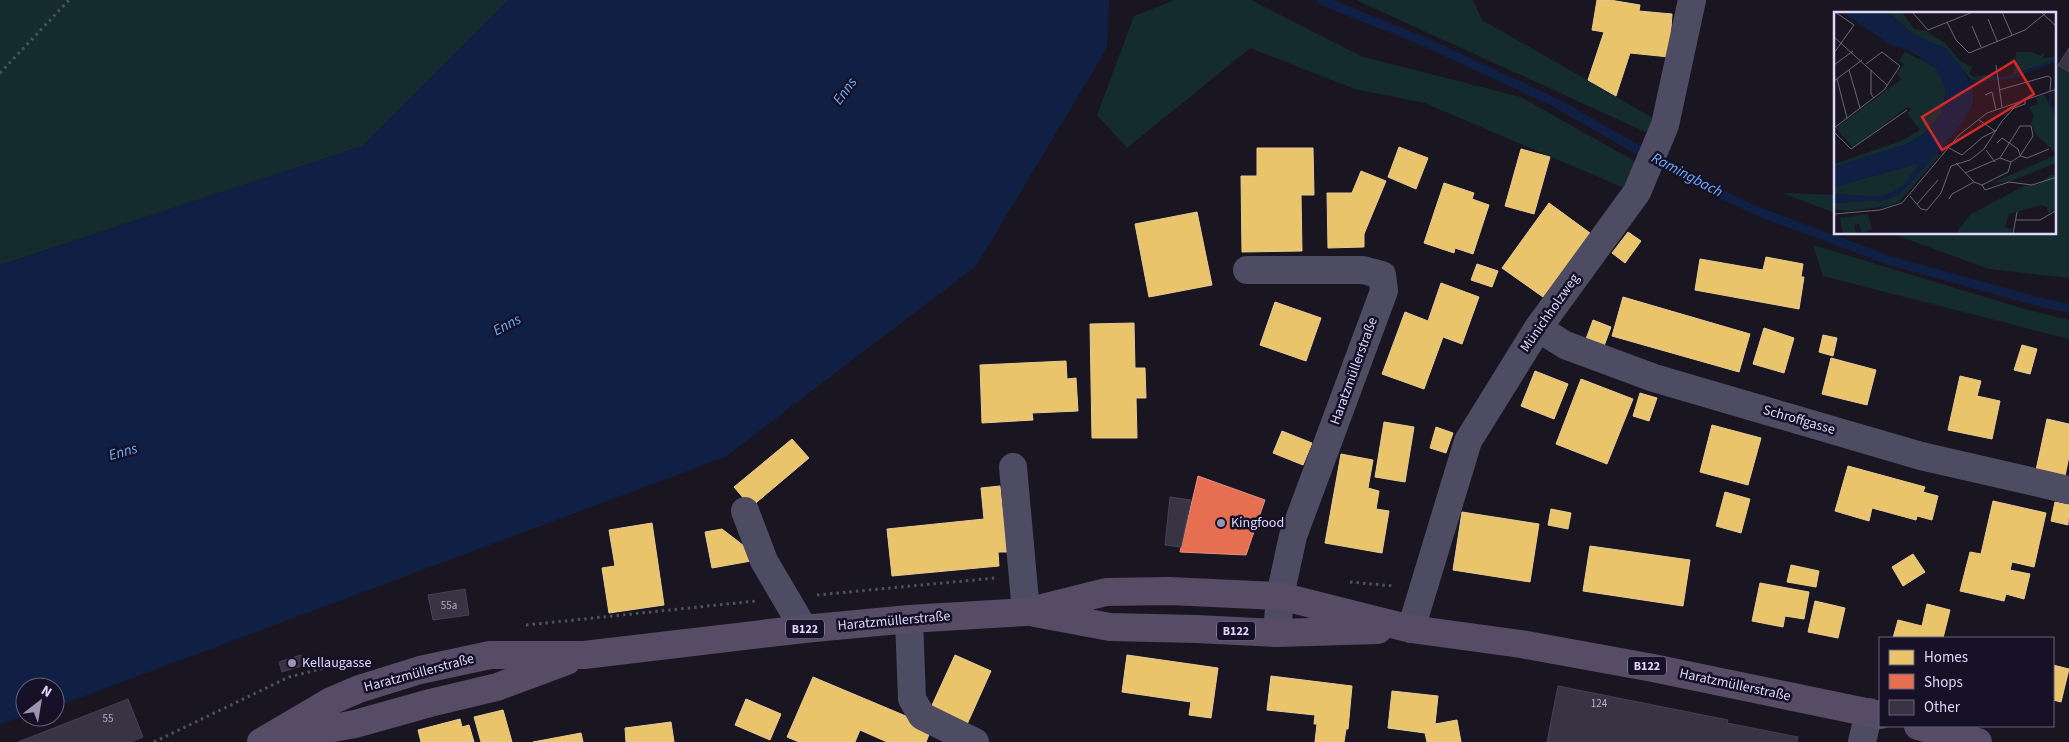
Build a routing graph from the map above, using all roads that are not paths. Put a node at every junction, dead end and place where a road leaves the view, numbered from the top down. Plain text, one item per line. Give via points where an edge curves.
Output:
1 (1692, 0) edge
2 (1246, 270) dead end
3 (1538, 328) junction
4 (1013, 466) dead end
5 (2069, 490) edge
6 (745, 511) dead end
7 (1280, 596) junction
8 (1026, 612) junction
9 (909, 619) junction
10 (1411, 629) junction
11 (804, 630) junction
12 (1277, 633) junction
13 (1875, 714) edge
14 (1922, 727) edge
15 (264, 741) edge
16 (975, 742) edge
17 (1862, 742) edge
18 (1978, 742) edge

1 - 3 street, Münichholzweg via 1665,125 1636,192
2 - 7 street, Haratzmüllerstraße via 1364,270 1382,275 1384,291 1293,536
3 - 5 street, Schroffgasse via 1565,345 1654,378 1921,456
3 - 10 street, Münichholzweg via 1468,441
4 - 8 street
6 - 11 street via 764,562
7 - 8 main road, Haratzmüllerstraße / B122 via 1196,591 1106,592
7 - 10 main road, Haratzmüllerstraße / B122
7 - 12 street, Haratzmüllerstraße
8 - 9 main road, Haratzmüllerstraße / B122
8 - 12 main road, Haratzmüllerstraße / B122 via 1110,627
9 - 11 main road, Haratzmüllerstraße / B122
9 - 16 street via 912,699 922,716
10 - 12 main road, Haratzmüllerstraße / B122
10 - 13 main road, Haratzmüllerstraße / B122 via 1521,644
11 - 15 main road, Haratzmüllerstraße / B122 via 584,655 490,655 420,670 359,689
13 - 17 street
14 - 18 main road

